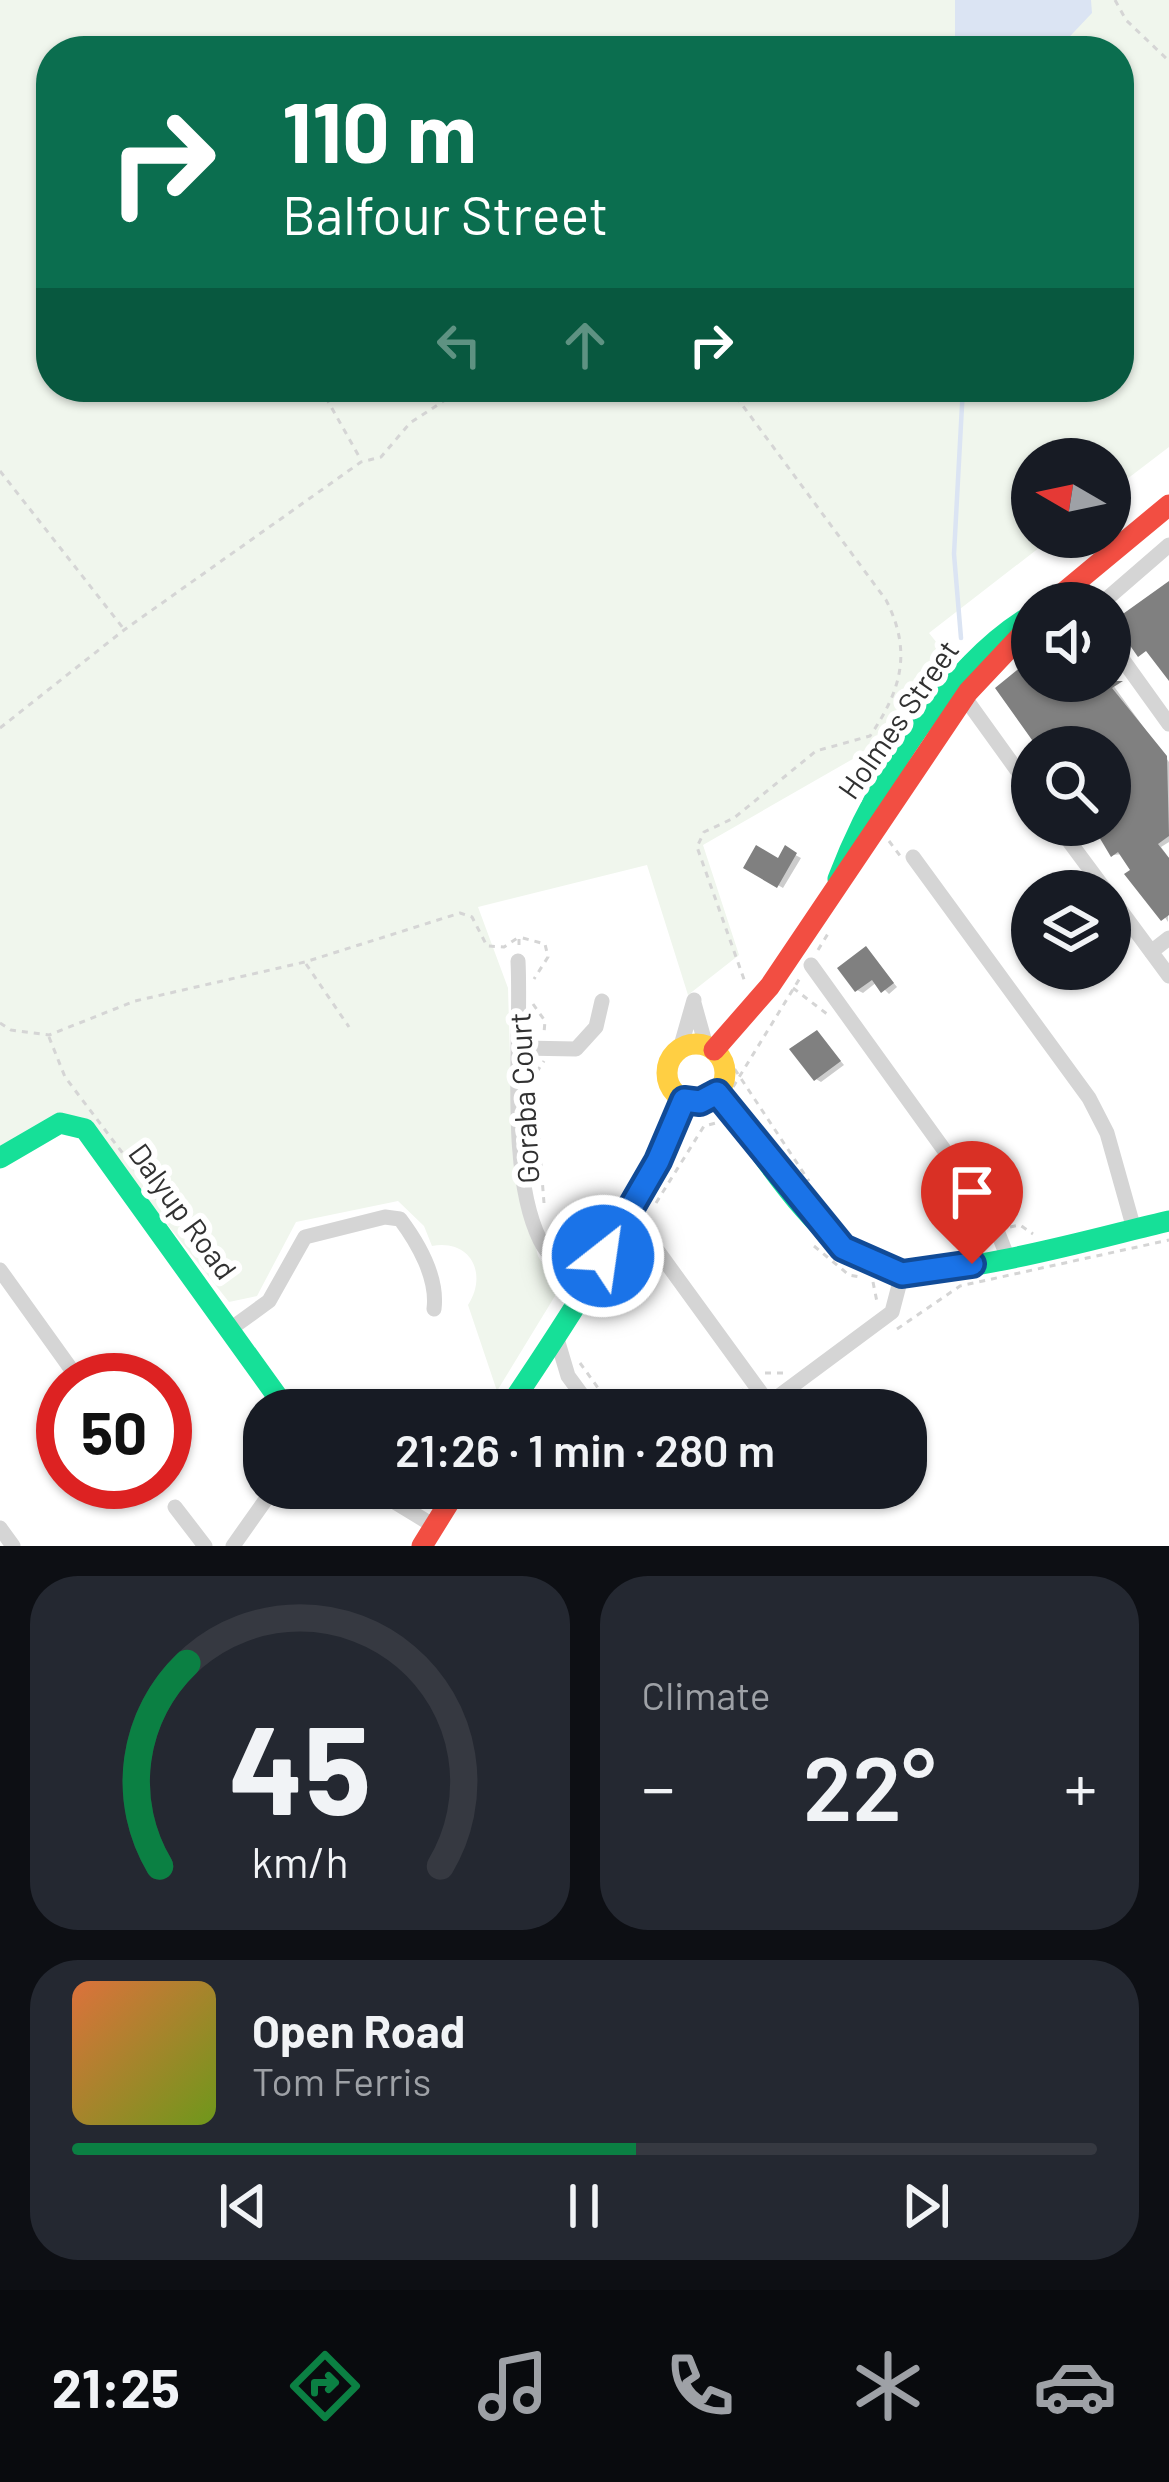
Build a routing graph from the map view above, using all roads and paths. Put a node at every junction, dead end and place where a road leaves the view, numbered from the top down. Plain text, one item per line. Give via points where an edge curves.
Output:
1 (1115, 0) edge
2 (1169, 61) edge
3 (330, 402) edge
4 (442, 402) edge
5 (740, 402) edge
6 (362, 462) junction
7 (0, 471) edge
8 (1169, 505) edge
9 (1169, 545) edge
10 (1076, 582) edge
11 (1126, 582) edge
12 (124, 630) junction
13 (1011, 641) edge
14 (1131, 671) edge
15 (953, 700) junction
16 (1169, 724) edge
17 (0, 728) edge
18 (1011, 762) edge
19 (888, 841) dead end
20 (908, 858) joint
21 (1131, 923) edge
22 (519, 937) junction
23 (1169, 938) edge
24 (518, 961) joint
25 (305, 962) junction
26 (1162, 963) edge
27 (811, 965) dead end
28 (534, 980) dead end
29 (793, 988) dead end
30 (748, 991) dead end
31 (530, 1000) dead end
32 (602, 1001) dead end
33 (0, 1023) edge
34 (349, 1027) dead end
35 (522, 1048) junction
36 (710, 1048) junction
37 (544, 1049) junction
38 (680, 1049) junction
39 (717, 1093) junction
40 (684, 1100) junction
41 (727, 1130) dead end
42 (0, 1158) edge
43 (812, 1186) dead end
44 (650, 1212) dead end
45 (545, 1216) dead end
46 (1169, 1220) edge
47 (1134, 1228) junction
48 (1052, 1230) dead end
49 (992, 1231) junction
50 (807, 1236) dead end
51 (1169, 1240) edge
52 (657, 1250) dead end
53 (1007, 1256) junction
54 (0, 1270) edge
55 (974, 1273) junction
56 (902, 1274) junction
57 (580, 1295) junction
58 (434, 1309) dead end
59 (887, 1316) junction
60 (230, 1330) junction
61 (566, 1343) junction
62 (60, 1353) edge
63 (801, 1361) dead end
64 (536, 1372) junction
65 (569, 1377) junction
66 (752, 1381) junction
67 (272, 1389) edge
68 (513, 1389) edge
69 (523, 1389) edge
70 (578, 1389) edge
71 (599, 1389) edge
72 (746, 1389) edge
73 (756, 1389) edge
74 (789, 1389) edge
75 (178, 1509) edge
76 (259, 1509) edge
77 (396, 1509) edge
78 (445, 1509) edge
79 (0, 1528) edge
80 (428, 1536) edge
81 (14, 1546) edge
82 (206, 1546) edge
83 (233, 1546) edge

1 - 2 path
3 - 6 path
4 - 6 path via 380,458
5 - 30 path via 886,600 906,662 870,736 816,751 734,818 704,832 697,847
6 - 12 path
7 - 12 path
8 - 10 main road
9 - 11 street
12 - 17 path
13 - 15 main road, Holmes Street
14 - 16 street
15 - 18 street
15 - 36 main road, Holmes Street via 858,862 770,986
19 - 20 path
20 - 47 street via 1089,1098
21 - 26 street
22 - 24 path
22 - 25 path via 487,946 472,917 460,913
22 - 28 path via 545,944 548,956
23 - 26 street
24 - 35 street, Goraba Court
25 - 33 path via 178,988 49,1035
25 - 34 path
27 - 49 street
29 - 43 path via 736,1078
31 - 37 path via 545,1022
32 - 37 street via 596,1027 576,1049
35 - 37 street
35 - 57 street, Goraba Court via 520,1132 535,1226
36 - 38 main road
36 - 38 street via 694,1000
36 - 39 main road via 725,1072
37 - 45 path via 534,1076
38 - 40 main road via 668,1080
39 - 40 main road
39 - 56 main road via 833,1239
40 - 57 main road
41 - 44 path via 704,1126
42 - 60 main road, Dalyup Road via 60,1123 86,1129
46 - 47 main road
47 - 53 main road
48 - 49 path
49 - 53 street
50 - 59 path via 849,1275 873,1280
51 - 55 path
52 - 66 street
53 - 55 main road
54 - 62 street
55 - 56 main road
55 - 59 path via 899,1330
56 - 59 street
57 - 61 main road
57 - 68 main road
58 - 60 street via 436,1292 413,1236 400,1219 385,1217 305,1237 269,1301
59 - 74 street
60 - 67 main road, Dalyup Road
61 - 64 main road
61 - 65 street
61 - 71 path
63 - 66 path
64 - 65 street
64 - 69 main road
65 - 70 street
66 - 72 path
66 - 73 street
75 - 82 street
76 - 83 street
77 - 80 street
78 - 80 main road
79 - 81 street

